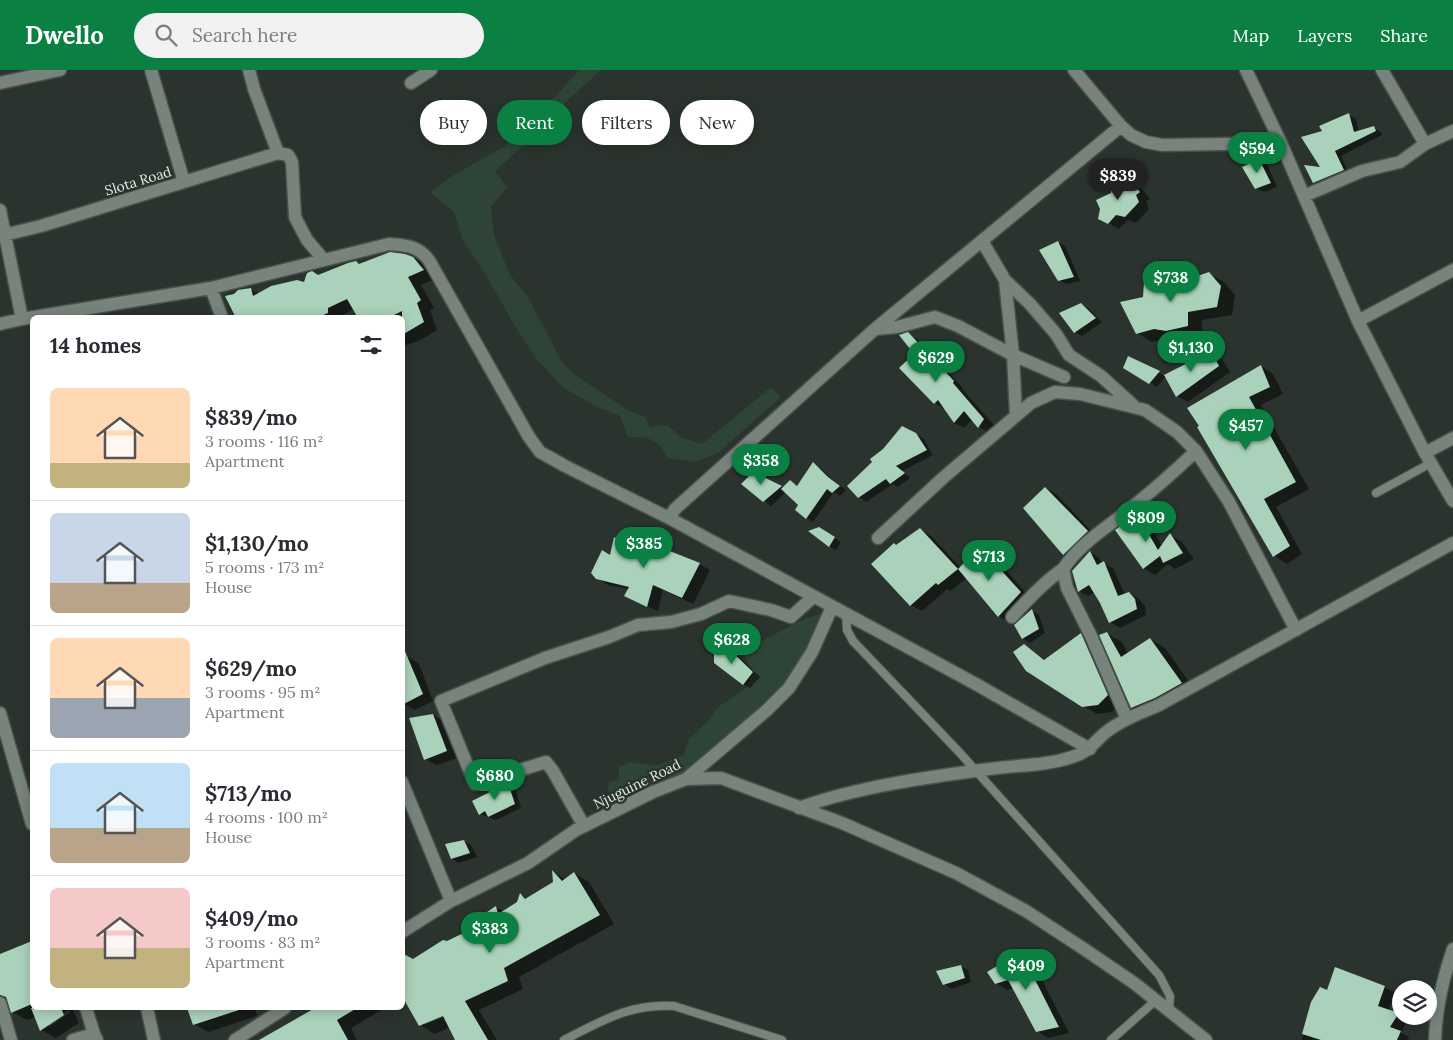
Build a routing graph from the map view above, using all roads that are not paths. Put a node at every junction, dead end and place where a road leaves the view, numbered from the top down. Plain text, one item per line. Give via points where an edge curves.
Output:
1 (60, 70) edge
2 (151, 70) edge
3 (249, 70) edge
4 (431, 70) edge
5 (1074, 70) edge
6 (1246, 70) edge
7 (1382, 70) edge
8 (0, 83) edge
9 (411, 83) dead end
10 (1121, 126) junction
11 (1453, 131) edge
12 (1281, 143) junction
13 (1425, 144) junction
14 (278, 153) junction
15 (184, 182) junction
16 (1304, 196) junction
17 (0, 210) edge
18 (2, 235) edge
19 (982, 241) junction
20 (324, 260) junction
21 (1453, 270) edge
22 (1005, 280) junction
23 (210, 288) junction
24 (49, 315) edge
25 (221, 315) edge
26 (30, 318) edge
27 (22, 319) junction
28 (1358, 321) junction
29 (0, 324) edge
30 (875, 330) junction
31 (1013, 355) junction
32 (1075, 359) junction
33 (1064, 377) junction
34 (1055, 392) junction
35 (1136, 407) junction
36 (1016, 415) junction
37 (1453, 438) edge
38 (1196, 451) junction
39 (1428, 458) junction
40 (1376, 493) dead end
41 (1453, 501) edge
42 (669, 518) junction
43 (878, 538) dead end
44 (1453, 543) edge
45 (1063, 568) junction
46 (813, 597) junction
47 (832, 607) junction
48 (846, 614) junction
49 (1012, 617) dead end
50 (1296, 630) junction
51 (0, 713) edge
52 (1126, 719) junction
53 (1090, 749) junction
54 (975, 770) junction
55 (686, 779) junction
56 (405, 789) edge
57 (799, 808) junction
58 (30, 817) edge
59 (584, 826) junction
60 (451, 901) junction
61 (405, 930) edge
62 (1453, 949) edge
63 (1155, 1000) junction
64 (0, 1003) edge
65 (87, 1010) edge
66 (147, 1010) edge
67 (282, 1010) edge
68 (1169, 1011) junction
69 (96, 1037) edge
70 (12, 1040) edge
71 (73, 1040) edge
72 (154, 1040) edge
73 (235, 1040) edge
74 (564, 1040) edge
75 (782, 1040) edge
76 (1111, 1040) edge
77 (1206, 1040) edge
78 (1435, 1040) edge

1 - 8 street
2 - 15 street
3 - 14 street
4 - 9 street
5 - 10 street
6 - 12 street
7 - 13 street
10 - 12 street via 1131,136 1162,145
10 - 19 street
11 - 13 street
12 - 16 street
13 - 16 street via 1400,162 1362,171
14 - 15 street, Slota Road
14 - 20 street via 288,155 292,162 294,217
15 - 18 street, Slota Road
16 - 28 street
17 - 18 street
18 - 27 street
19 - 22 street
19 - 30 street
20 - 23 street
20 - 42 street via 389,244 406,245 425,254 540,452
21 - 28 street
22 - 31 street
22 - 32 street via 1030,304
23 - 24 street
23 - 25 street
26 - 27 street
27 - 29 street
28 - 39 street
30 - 31 street via 935,317
30 - 42 street via 674,509
31 - 33 street
31 - 36 street
32 - 33 street
32 - 35 street via 1102,376
33 - 34 street
34 - 35 street via 1080,394
34 - 36 street via 1031,403
35 - 38 street via 1146,410 1177,432
36 - 43 street
37 - 39 street
38 - 45 street via 1127,512 1082,546
38 - 50 street via 1229,502
39 - 40 lane
39 - 41 street
42 - 46 street
44 - 50 street
45 - 49 street
45 - 52 street via 1067,588
46 - 47 street
46 - 59 street via 791,617 729,601 701,614 671,622 638,625 545,658 441,701 475,784 546,762
47 - 48 street
47 - 55 street, Njuguine Road via 812,652 789,688
48 - 53 street
48 - 54 lane via 847,630 854,641
50 - 52 street via 1159,705
51 - 58 street
52 - 53 street via 1105,733
53 - 54 street via 1054,762
54 - 57 street via 858,791
54 - 68 lane via 1159,975 1170,996
55 - 57 street via 721,778
55 - 59 street, Njuguine Road
56 - 60 street
57 - 63 street via 842,823 956,873 1026,911
59 - 60 street, Njuguine Road via 528,863
60 - 61 street, Njuguine Road
62 - 78 street via 1445,974
63 - 68 street
63 - 76 lane
64 - 70 street
65 - 69 street
66 - 72 street
67 - 73 street
68 - 77 street
69 - 71 street
74 - 75 lane via 615,1014 661,1005 674,1006

